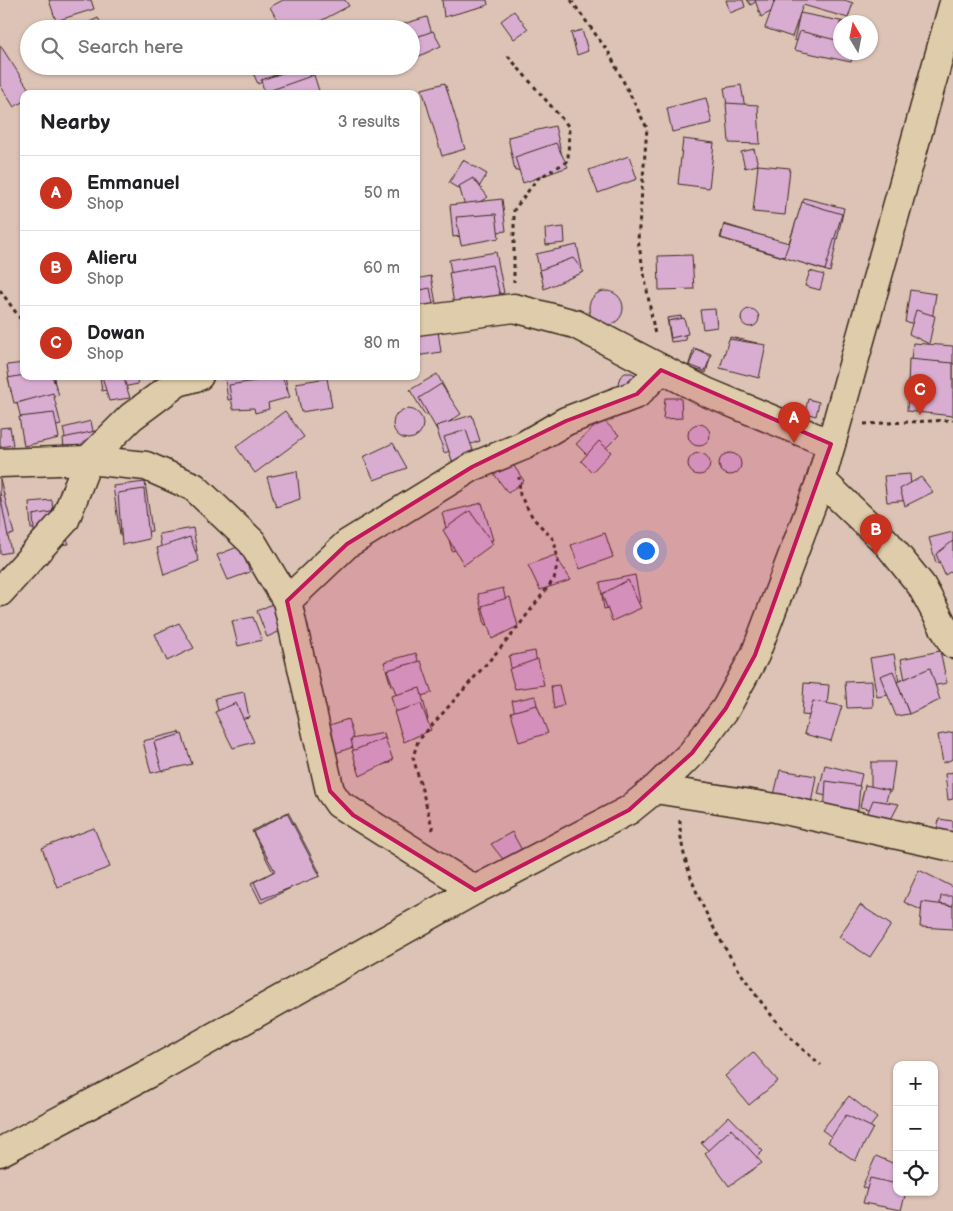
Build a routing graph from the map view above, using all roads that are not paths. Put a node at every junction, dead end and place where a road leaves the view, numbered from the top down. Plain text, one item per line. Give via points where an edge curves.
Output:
1 (953, 6) edge
2 (420, 320) edge
3 (661, 370) junction
4 (185, 380) edge
5 (834, 435) junction
6 (88, 460) junction
7 (0, 463) edge
8 (821, 480) junction
9 (0, 592) edge
10 (287, 601) junction
11 (953, 644) edge
12 (668, 792) junction
13 (953, 848) edge
14 (475, 890) junction
15 (0, 1152) edge

1 - 5 street
2 - 3 street via 514,308 575,324
3 - 5 street via 706,392
3 - 10 street via 637,394 566,421 523,446 472,467 347,544
4 - 6 street via 131,417
5 - 8 street
6 - 7 street
6 - 9 street via 66,520
6 - 10 street via 146,466 194,487 252,542
8 - 11 street via 887,543 921,585
8 - 12 street via 756,655 726,708
10 - 14 street via 330,791 353,815
12 - 13 street via 776,808
12 - 14 street
14 - 15 street via 153,1071

